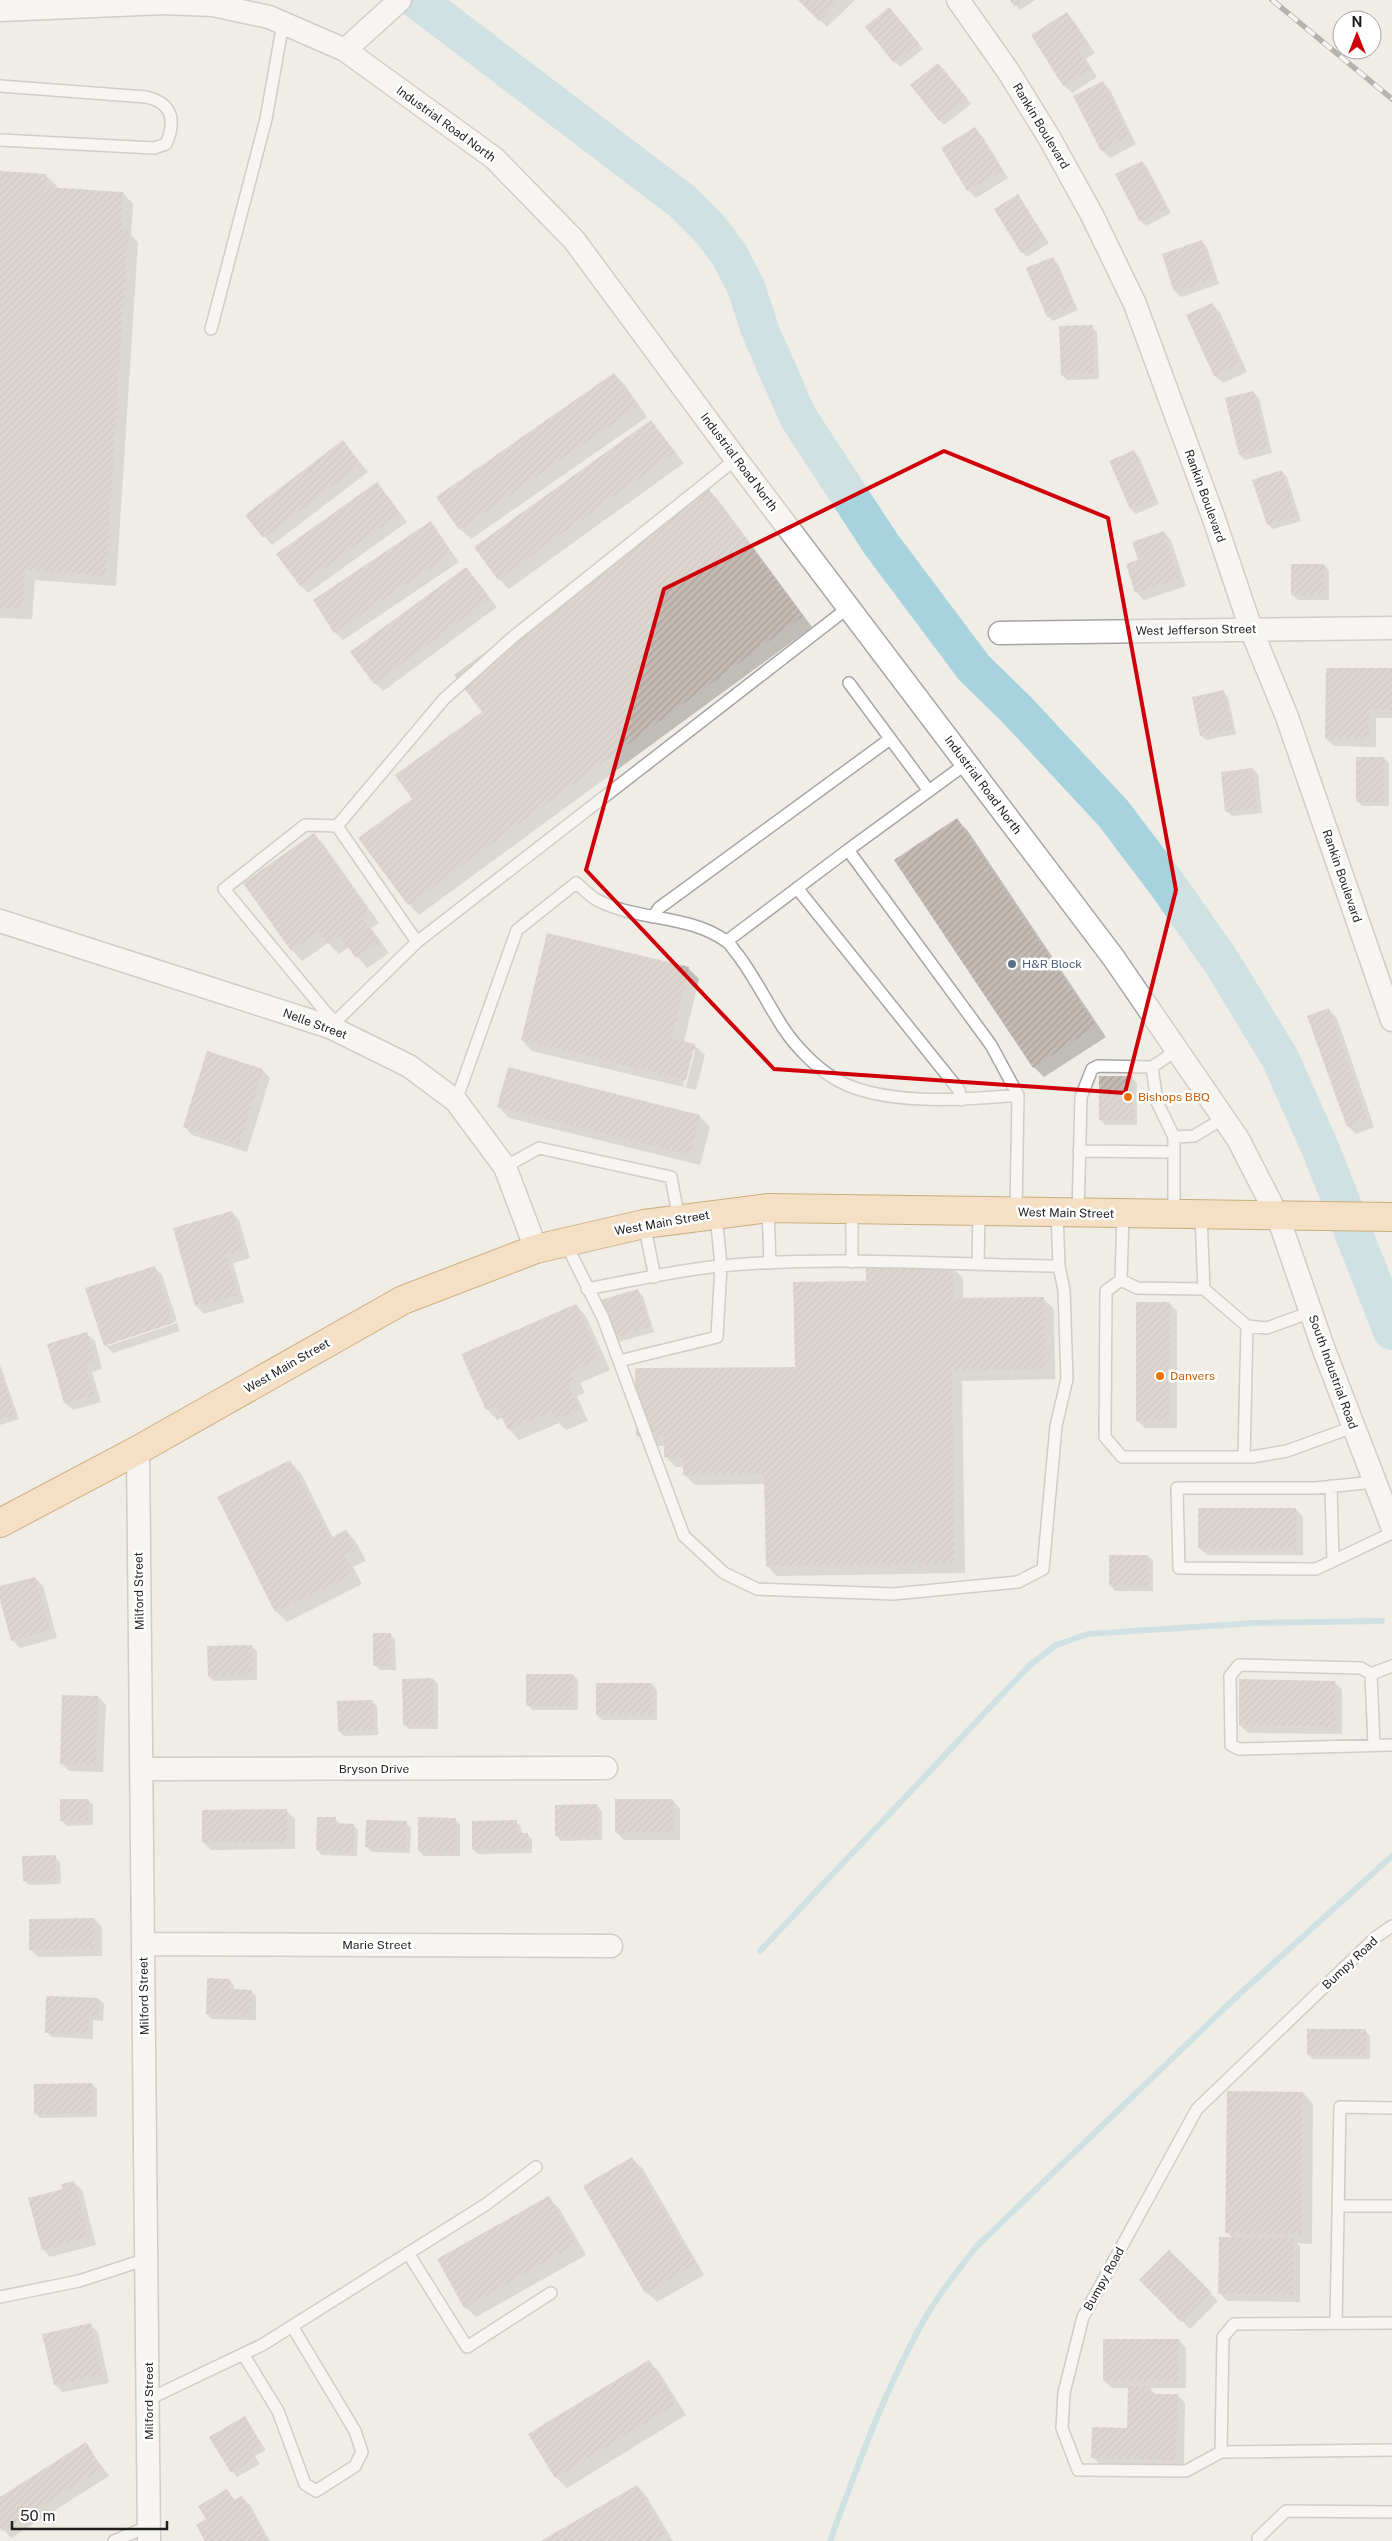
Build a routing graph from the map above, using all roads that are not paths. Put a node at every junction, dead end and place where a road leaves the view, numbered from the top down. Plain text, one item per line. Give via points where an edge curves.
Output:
1 (400, 0) edge
2 (958, 0) edge
3 (0, 10) edge
4 (284, 23) junction
5 (345, 50) junction
6 (0, 86) edge
7 (0, 140) edge
8 (211, 329) dead end
9 (736, 460) junction
10 (849, 607) junction
11 (1392, 628) edge
12 (1251, 629) junction
13 (1000, 633) dead end
14 (849, 682) dead end
15 (890, 739) junction
16 (967, 763) junction
17 (928, 791) junction
18 (337, 826) junction
19 (848, 850) junction
20 (797, 888) junction
21 (653, 917) junction
22 (0, 921) edge
23 (727, 941) junction
24 (418, 942) junction
25 (1392, 1020) edge
26 (333, 1024) junction
27 (1177, 1050) junction
28 (1152, 1067) junction
29 (1018, 1095) junction
30 (961, 1100) junction
31 (456, 1101) junction
32 (1224, 1118) junction
33 (1174, 1137) junction
34 (1079, 1151) junction
35 (1174, 1152) junction
36 (505, 1167) junction
37 (768, 1208) junction
38 (852, 1210) junction
39 (979, 1212) junction
40 (1016, 1212) junction
41 (1067, 1213) junction
42 (716, 1214) junction
43 (1123, 1214) junction
44 (1174, 1215) junction
45 (1201, 1216) junction
46 (1278, 1217) junction
47 (1383, 1217) edge
48 (679, 1219) junction
49 (644, 1224) junction
50 (566, 1242) junction
51 (536, 1249) junction
52 (852, 1262) junction
53 (770, 1263) junction
54 (978, 1265) junction
55 (721, 1266) junction
56 (1059, 1266) junction
57 (655, 1277) junction
58 (1121, 1280) junction
59 (587, 1289) junction
60 (1204, 1289) junction
61 (1311, 1312) junction
62 (1247, 1326) junction
63 (619, 1361) junction
64 (1353, 1427) junction
65 (138, 1450) junction
66 (1244, 1457) junction
67 (1374, 1482) junction
68 (1331, 1486) junction
69 (0, 1522) edge
70 (1392, 1526) edge
71 (1392, 1533) edge
72 (1333, 1561) junction
73 (1392, 1666) edge
74 (1371, 1674) junction
75 (1374, 1745) junction
76 (1392, 1745) edge
77 (606, 1768) dead end
78 (142, 1769) junction
79 (1392, 1926) edge
80 (144, 1944) junction
81 (611, 1946) dead end
82 (1392, 2108) edge
83 (536, 2167) dead end
84 (1338, 2206) junction
85 (1392, 2206) edge
86 (408, 2253) junction
87 (148, 2259) junction
88 (551, 2293) dead end
89 (0, 2297) edge
90 (1336, 2323) junction
91 (1392, 2323) edge
92 (292, 2326) junction
93 (243, 2354) junction
94 (149, 2399) junction
95 (1392, 2450) edge
96 (1221, 2452) junction
97 (1392, 2512) edge
98 (150, 2533) edge
99 (114, 2541) edge
100 (1258, 2541) edge

1 - 5 street
2 - 12 street, Rankin Boulevard via 1008,71 1050,139 1092,215 1135,304
3 - 4 street, Industrial Road North via 164,3 213,5
4 - 5 street, Industrial Road North
4 - 8 lane via 266,119
5 - 9 street, Industrial Road North via 494,158 574,240
6 - 7 lane via 152,98 165,104 171,131 166,144 154,148
9 - 10 street, Industrial Road North
9 - 18 lane via 512,637 444,699
10 - 16 street, Industrial Road North
10 - 24 lane
11 - 12 street, West Jefferson Street
12 - 13 street, West Jefferson Street
12 - 25 street, Rankin Boulevard via 1287,717
14 - 15 lane
15 - 17 lane
15 - 21 lane via 659,908
16 - 17 lane
16 - 27 street, Industrial Road North via 1114,957
17 - 19 lane
18 - 24 lane
18 - 26 lane via 305,825 224,890
19 - 20 lane
19 - 29 lane via 991,1045
20 - 23 lane
20 - 30 lane via 960,1090
21 - 23 lane via 703,929
21 - 31 lane via 596,900 576,883 517,930
22 - 26 street, Nelle Street
23 - 30 lane via 752,974 785,1030 833,1078 885,1094 926,1100
24 - 26 lane
26 - 31 street, Nelle Street via 409,1066
27 - 28 lane
27 - 32 street, Industrial Road North
28 - 33 lane via 1157,1102
28 - 34 lane via 1098,1066 1092,1069 1081,1097
29 - 30 lane
29 - 40 lane
31 - 36 street, Nelle Street
32 - 33 lane via 1194,1136
32 - 46 street, Industrial Road North
33 - 35 lane
34 - 35 lane
34 - 41 lane
35 - 44 lane
36 - 48 lane via 539,1148 671,1177
36 - 51 street, Nelle Street
37 - 38 main road, West Main Street
37 - 42 main road, West Main Street
37 - 53 lane
38 - 39 main road, West Main Street
38 - 52 lane
39 - 40 main road, West Main Street
39 - 54 lane
40 - 41 main road, West Main Street
41 - 43 main road, West Main Street
41 - 56 lane
42 - 48 main road, West Main Street
42 - 55 lane
43 - 44 main road, West Main Street
43 - 58 lane
44 - 45 main road, West Main Street
45 - 46 main road, West Main Street
45 - 60 lane
46 - 47 main road, West Main Street
46 - 61 street, South Industrial Road
48 - 49 main road, West Main Street
49 - 50 main road, West Main Street
49 - 57 lane
50 - 51 main road, West Main Street
50 - 59 lane
51 - 65 main road, West Main Street via 403,1300
52 - 53 lane
52 - 54 lane
53 - 55 lane
54 - 56 lane
55 - 57 lane
55 - 63 lane via 717,1337
56 - 63 lane via 1064,1290 1067,1380 1056,1426 1043,1569 1018,1582 893,1594 757,1589 724,1573 684,1536
57 - 59 lane
58 - 60 lane via 1137,1288
58 - 66 lane via 1106,1291 1105,1437 1122,1457
59 - 63 lane via 603,1318
60 - 62 lane
61 - 62 lane via 1267,1328
61 - 64 street, South Industrial Road
62 - 66 lane
64 - 66 lane via 1287,1451
64 - 67 street, South Industrial Road
65 - 69 main road, West Main Street
65 - 78 street, Milford Street
67 - 68 lane
67 - 70 street, South Industrial Road
68 - 72 lane
68 - 72 lane via 1177,1488 1179,1568 1316,1569
71 - 72 lane
73 - 74 lane
74 - 75 lane
74 - 75 lane via 1361,1668 1239,1665 1230,1676 1231,1745 1239,1749
75 - 76 lane
77 - 78 street, Bryson Drive
78 - 80 street, Milford Street
79 - 96 lane, Bumpy Road via 1376,1937 1196,2109 1083,2317 1064,2393 1062,2428 1078,2470 1186,2471
80 - 81 street, Marie Street
80 - 87 street, Milford Street
82 - 84 lane via 1340,2107
83 - 86 lane via 485,2205
84 - 85 lane
84 - 90 lane
86 - 88 lane via 467,2347
86 - 92 lane
87 - 89 lane via 79,2282
87 - 94 street, Milford Street
90 - 91 lane
90 - 96 lane via 1234,2324 1223,2337
92 - 93 lane
92 - 93 lane via 355,2431 362,2452 355,2466 316,2492 305,2484 278,2412
93 - 94 lane
94 - 98 street, Milford Street
95 - 96 lane, Bumpy Road
97 - 100 lane via 1286,2511
98 - 99 lane

